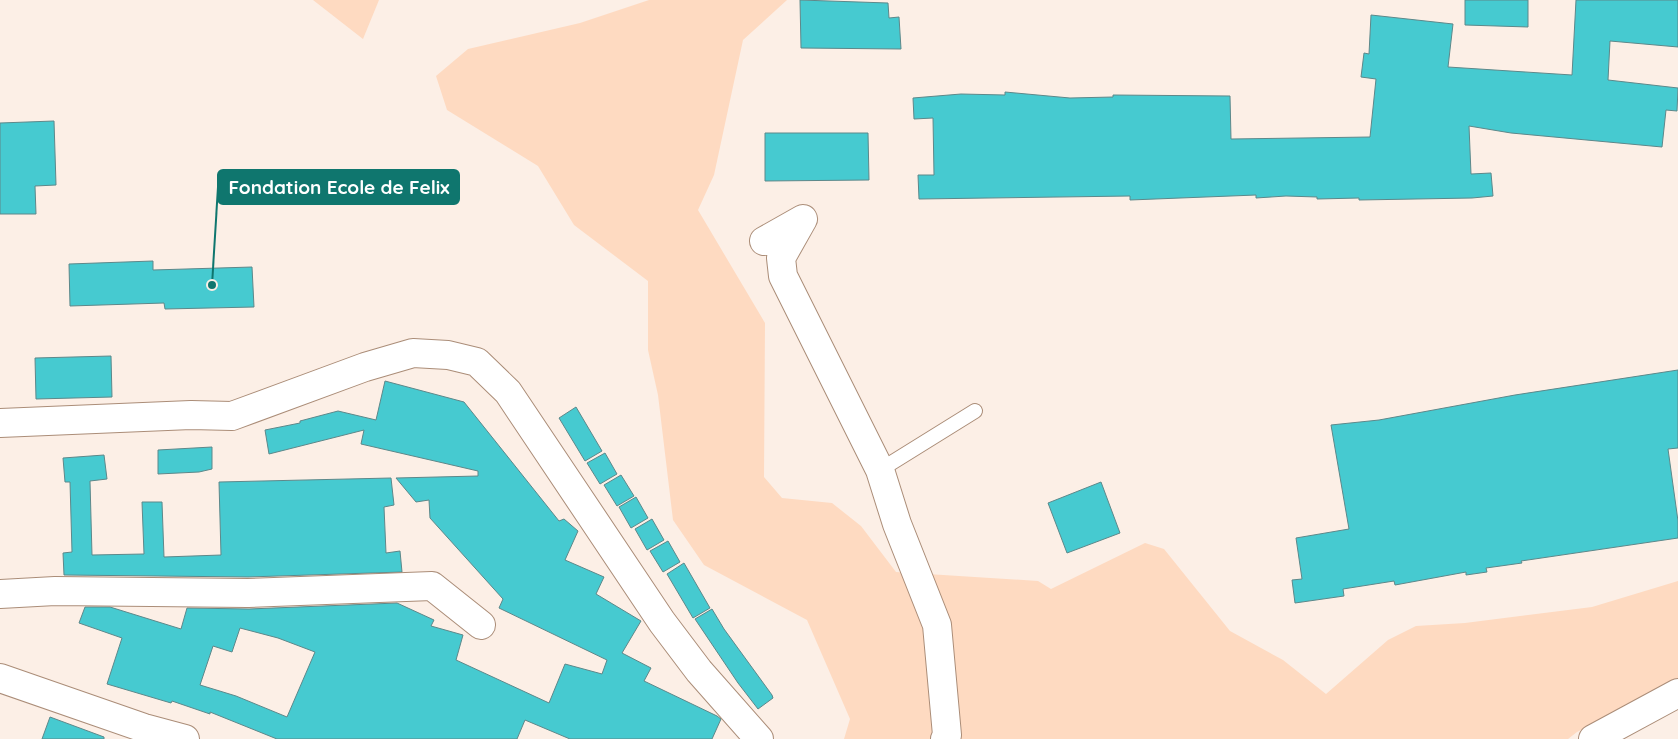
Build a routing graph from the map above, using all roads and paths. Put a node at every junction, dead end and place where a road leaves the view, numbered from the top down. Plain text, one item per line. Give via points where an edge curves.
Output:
1 (764, 241) dead end
2 (976, 411) dead end
3 (0, 423) edge
4 (880, 470) junction
5 (0, 594) edge
6 (481, 625) dead end
7 (0, 678) edge
8 (1678, 692) edge
9 (185, 739) edge
10 (760, 739) edge
11 (945, 739) edge
12 (1593, 739) edge

1 - 4 street via 803,219 781,258 783,276
2 - 4 lane
3 - 10 street via 232,416 365,367 413,353 448,355 477,362 508,392 662,622 699,671
4 - 11 street via 897,524 937,626
5 - 6 street via 55,591 248,594 432,586
7 - 9 street
8 - 12 street

